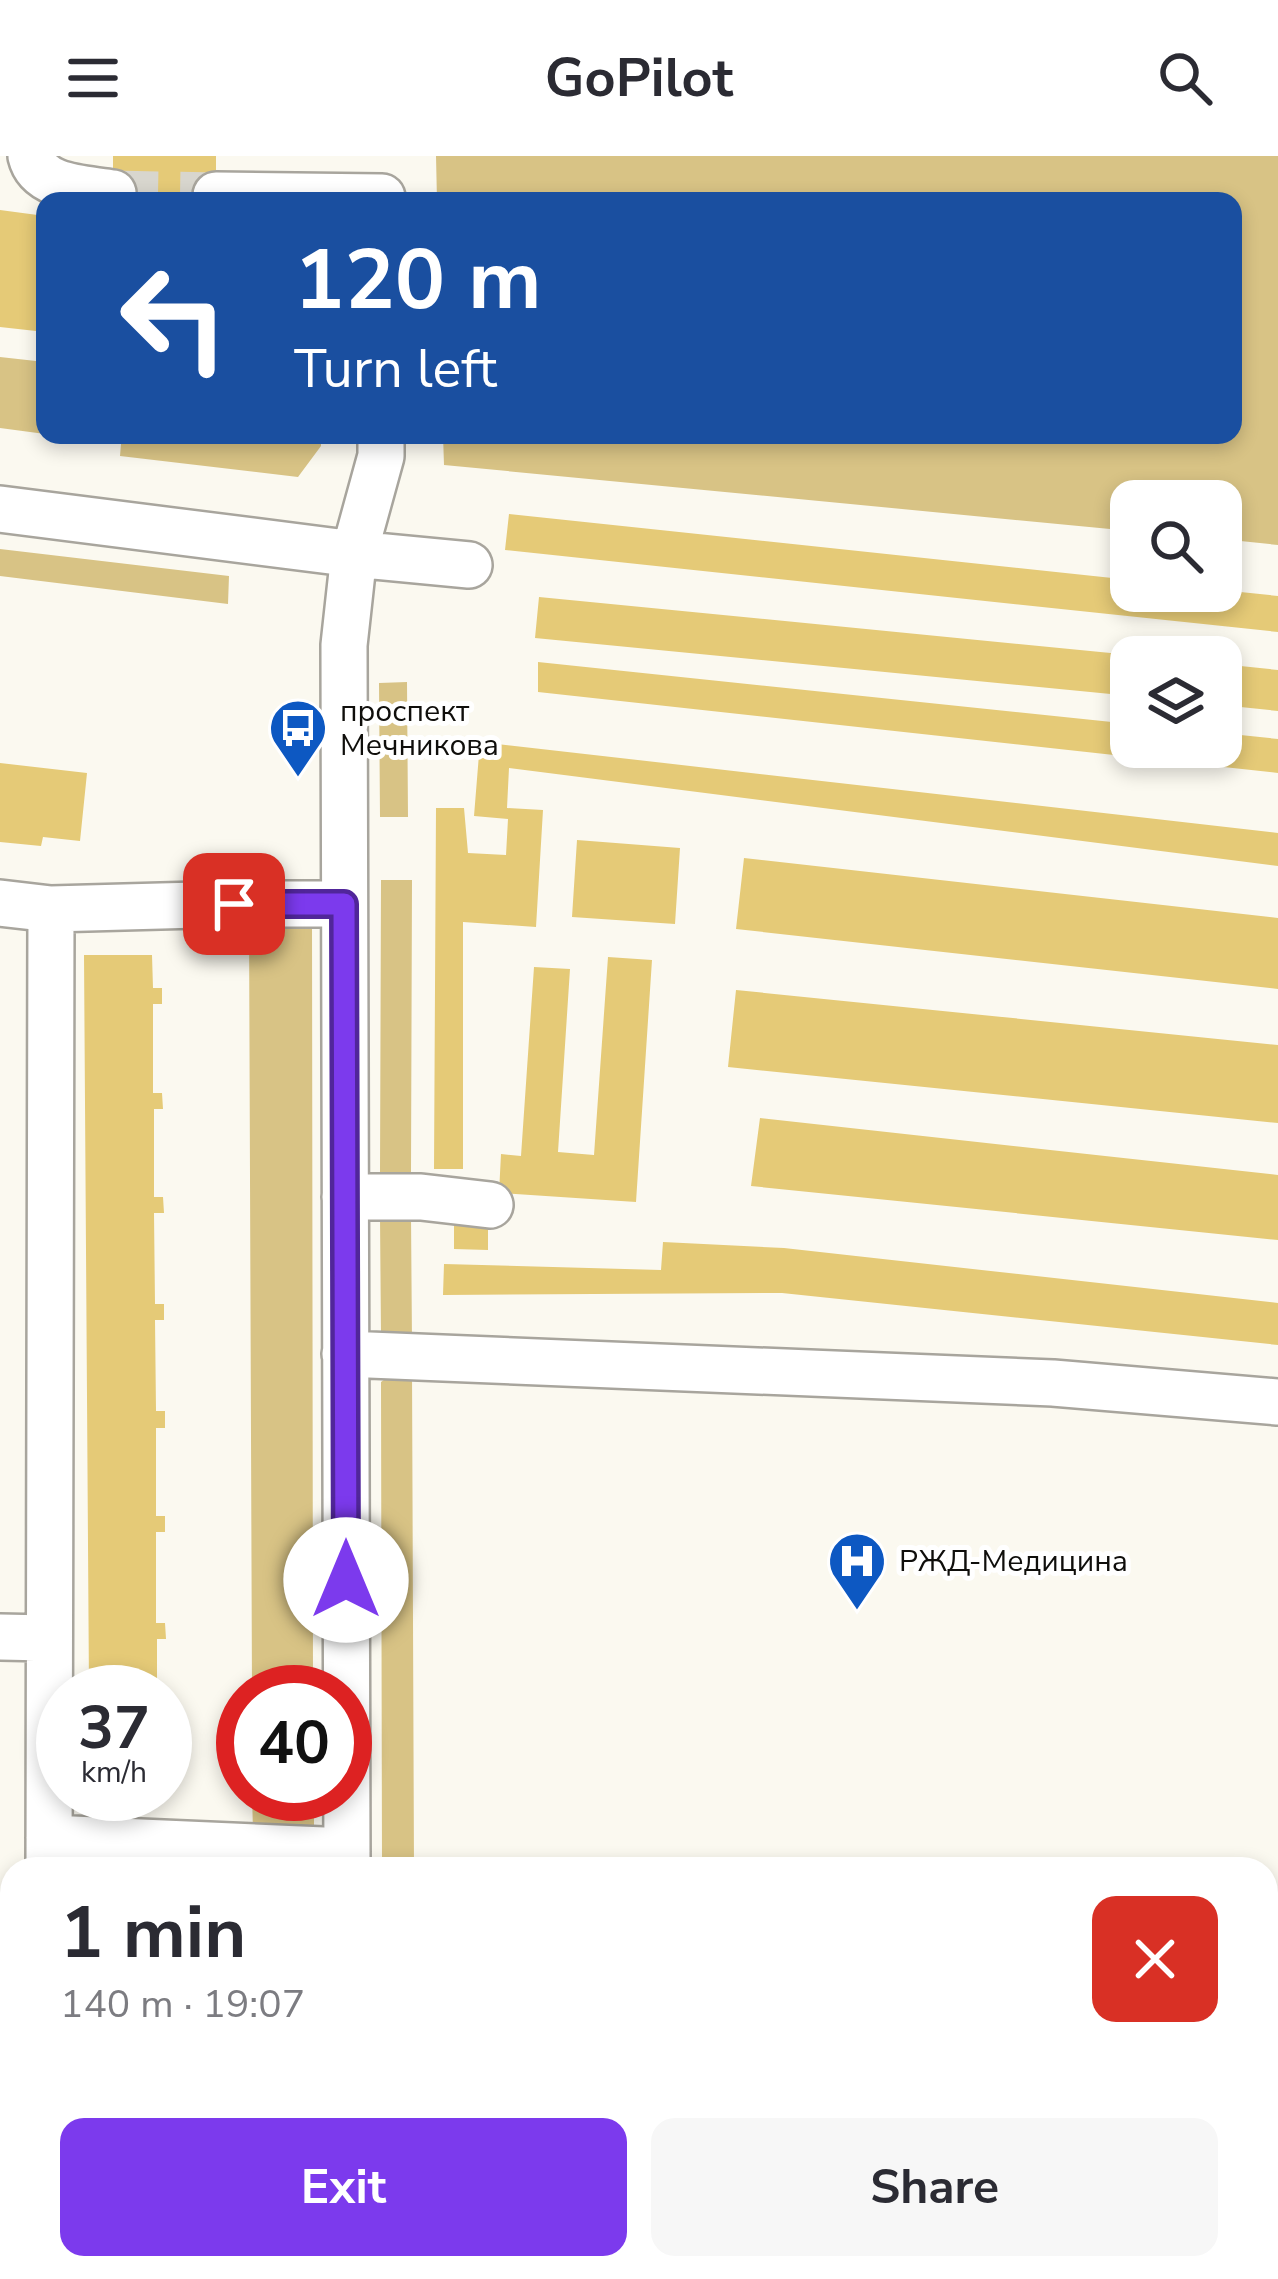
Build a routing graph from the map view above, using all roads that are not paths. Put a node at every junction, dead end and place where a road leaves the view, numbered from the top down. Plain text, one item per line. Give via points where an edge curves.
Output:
1 (31, 156) edge
2 (262, 176) edge
3 (382, 184) edge
4 (106, 192) edge
5 (223, 192) edge
6 (381, 444) edge
7 (0, 509) edge
8 (354, 554) junction
9 (469, 565) dead end
10 (0, 903) edge
11 (344, 904) junction
12 (51, 909) junction
13 (345, 1197) junction
14 (490, 1204) dead end
15 (345, 1354) junction
16 (1278, 1402) edge
17 (0, 1637) edge
18 (47, 1639) junction
19 (49, 1853) edge
20 (219, 1857) edge
21 (347, 1857) edge

1 - 4 street via 43,176
2 - 3 street
2 - 5 street
6 - 8 street
7 - 8 street
8 - 9 street
8 - 11 street via 344,645
10 - 12 street
11 - 12 street
11 - 13 street
12 - 18 street
13 - 14 street
13 - 15 street
15 - 16 street via 1052,1383
15 - 21 street
17 - 18 street
18 - 19 street
19 - 20 street

